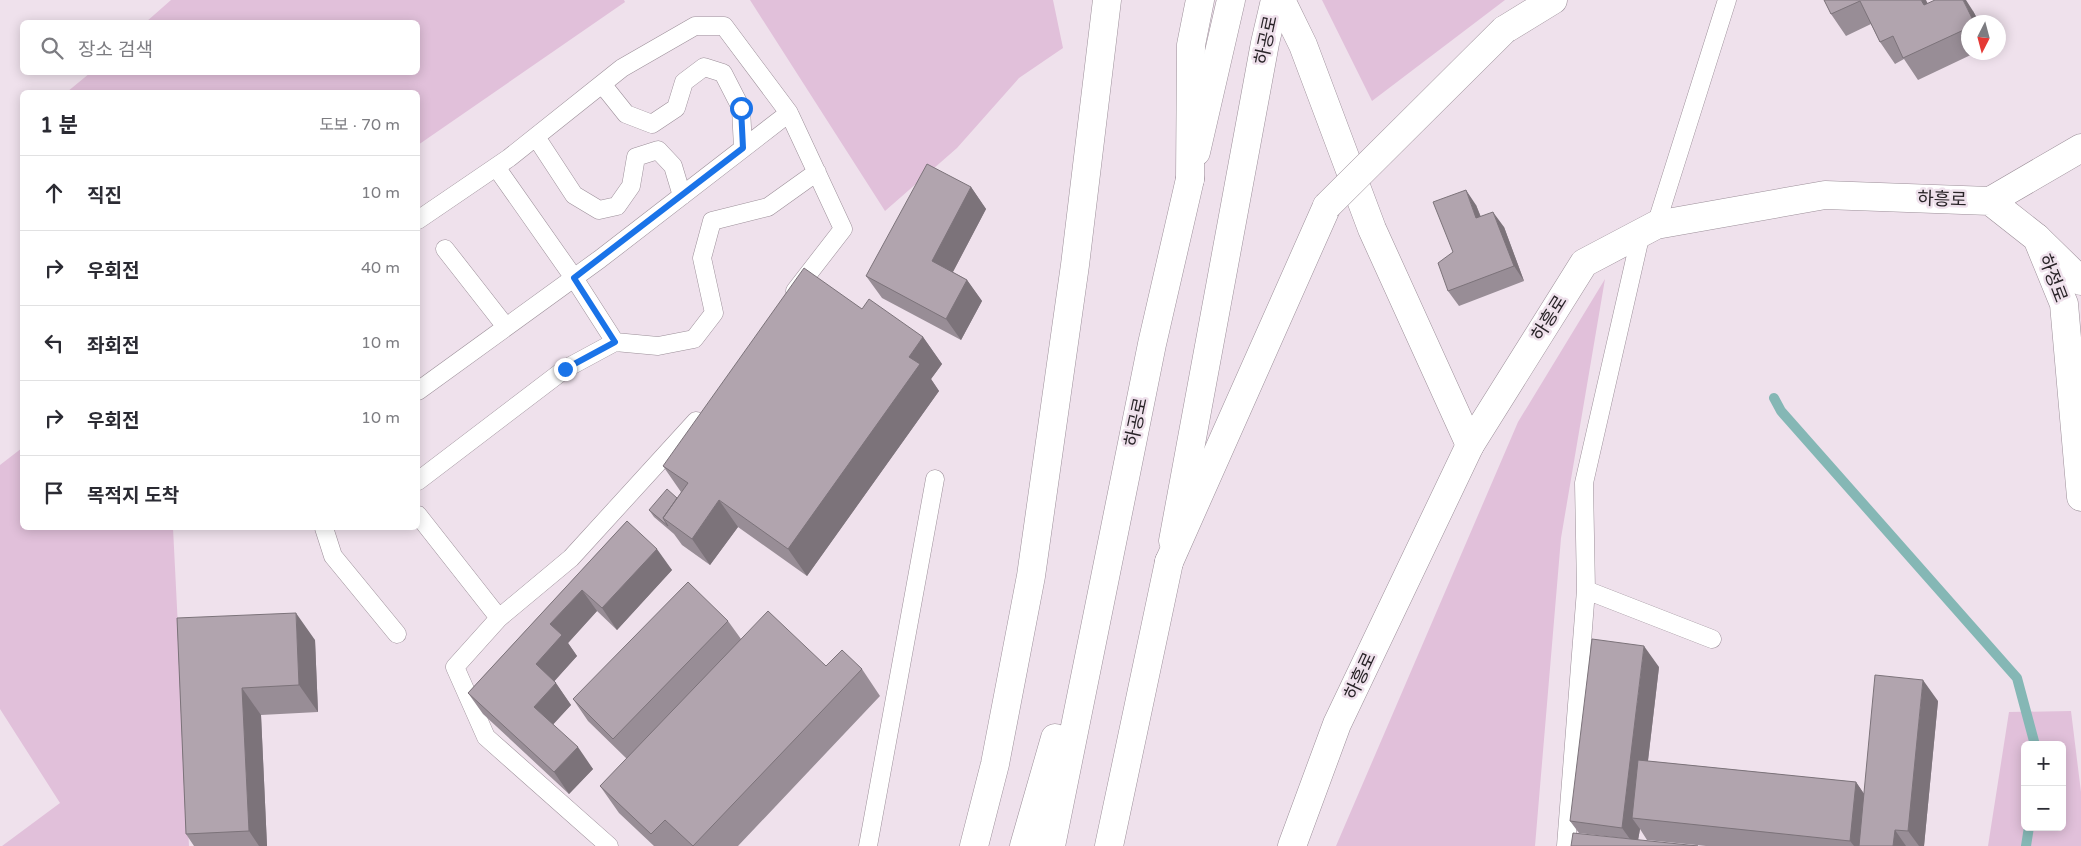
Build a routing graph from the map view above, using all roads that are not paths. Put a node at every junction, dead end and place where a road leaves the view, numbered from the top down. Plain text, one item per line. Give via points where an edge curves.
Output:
1 (1107, 0) edge
2 (1200, 0) edge
3 (1275, 0) edge
4 (1280, 0) edge
5 (1553, 0) edge
6 (1727, 0) edge
7 (1230, 4) edge
8 (602, 84) junction
9 (790, 113) junction
10 (536, 137) junction
11 (743, 148) junction
12 (2081, 148) edge
13 (496, 166) junction
14 (817, 172) junction
15 (1190, 179) junction
16 (682, 196) junction
17 (1990, 201) junction
18 (420, 219) edge
19 (1648, 229) junction
20 (2037, 238) junction
21 (445, 249) dead end
22 (574, 278) junction
23 (2081, 281) edge
24 (784, 306) edge
25 (506, 327) junction
26 (615, 342) junction
27 (420, 390) edge
28 (707, 408) edge
29 (1470, 444) junction
30 (420, 479) edge
31 (935, 479) dead end
32 (2081, 497) edge
33 (420, 518) edge
34 (325, 530) edge
35 (1109, 554) junction
36 (1169, 562) junction
37 (1586, 590) junction
38 (499, 618) junction
39 (397, 634) dead end
40 (1712, 639) dead end
41 (609, 846) edge
42 (868, 846) edge
43 (974, 846) edge
44 (1024, 846) edge
45 (1051, 846) edge
46 (1108, 846) edge
47 (1292, 846) edge
48 (1566, 846) edge

1 - 43 main road via 1075,265 1031,576 996,764
2 - 15 main road via 1191,45
3 - 36 main road, 하공로
4 - 29 main road via 1303,45 1372,229
5 - 36 main road, bridge via 1504,30 1327,206
6 - 19 lane
7 - 15 main road, 하공로
8 - 9 lane via 622,68 695,26 724,26
8 - 10 lane
8 - 11 lane via 626,114 652,124 676,108 684,82 704,67 723,73 741,108
9 - 11 lane
9 - 14 lane
10 - 13 lane
10 - 16 lane via 574,195 599,210 617,206 631,186 636,157 658,150 673,166
11 - 16 lane
12 - 17 main road, 하흥로
13 - 18 lane
13 - 22 lane
14 - 24 lane via 843,229
14 - 26 lane via 768,207 712,221 702,258 714,313 694,339 658,346
15 - 35 main road, 하공로
16 - 22 lane
17 - 19 main road, 하흥로 via 1825,195
17 - 20 main road, 하정로
19 - 29 main road, 하흥로 via 1584,263
19 - 37 lane via 1584,483
20 - 23 main road
20 - 32 main road, 하정로 via 2064,304
21 - 25 lane
22 - 25 lane
22 - 26 lane
25 - 27 lane
26 - 30 lane via 565,369
28 - 38 lane via 572,558
29 - 47 main road, 하흥로 via 1338,724
31 - 42 lane
33 - 38 lane
34 - 39 lane via 333,556
35 - 44 main road
35 - 45 main road, 하공로
36 - 46 main road, 하공로
37 - 40 lane
37 - 48 lane
38 - 41 lane via 454,667 486,737

